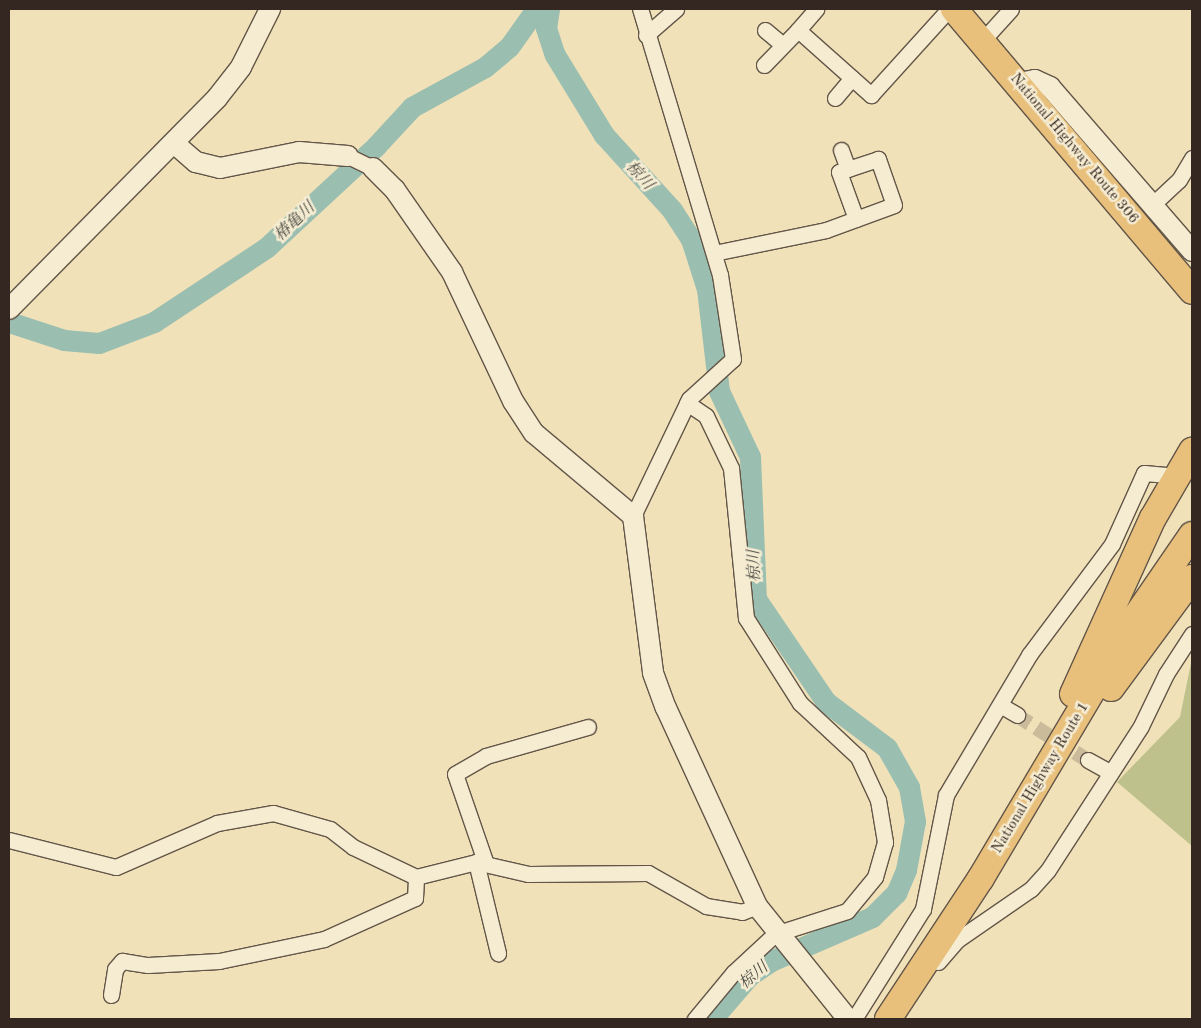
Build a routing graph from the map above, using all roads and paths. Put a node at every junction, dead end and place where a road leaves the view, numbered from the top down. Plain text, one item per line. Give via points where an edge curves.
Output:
1 (270, 9) edge
2 (640, 9) edge
3 (676, 9) edge
4 (816, 9) edge
5 (949, 9) edge
6 (954, 9) edge
7 (1010, 9) edge
8 (765, 30) dead end
9 (798, 30) junction
10 (646, 35) junction
11 (982, 41) junction
12 (783, 45) junction
13 (764, 65) dead end
14 (852, 78) junction
15 (1019, 83) junction
16 (835, 98) dead end
17 (175, 144) junction
18 (841, 150) dead end
19 (348, 156) joint
20 (1192, 158) edge
21 (373, 168) joint
22 (848, 169) junction
23 (1152, 205) junction
24 (856, 219) junction
25 (1192, 251) edge
26 (714, 253) junction
27 (1192, 291) edge
28 (9, 309) edge
29 (691, 398) junction
30 (1192, 451) edge
31 (1176, 476) junction
32 (633, 516) junction
33 (1192, 535) edge
34 (1192, 578) edge
35 (1192, 634) edge
36 (1000, 704) junction
37 (1017, 715) tunnel mouth
38 (588, 727) dead end
39 (1088, 760) tunnel mouth
40 (1111, 773) junction
41 (1027, 801) junction
42 (9, 840) edge
43 (481, 863) junction
44 (416, 877) junction
45 (758, 906) junction
46 (775, 934) junction
47 (498, 953) dead end
48 (111, 995) dead end
49 (695, 1019) edge
50 (848, 1019) edge
51 (854, 1019) edge
52 (888, 1019) edge
53 (901, 1019) edge

1 - 17 street via 241,67
2 - 10 street
3 - 10 street
4 - 9 street
5 - 14 street via 870,95
6 - 11 highway, National Highway Route 306
7 - 11 street
8 - 12 street
9 - 12 street
9 - 14 street
10 - 26 street
11 - 15 highway, National Highway Route 306
12 - 13 street
14 - 16 street
15 - 23 street via 1035,80 1050,87
15 - 27 highway, National Highway Route 306
17 - 19 street via 196,162 220,168 299,152
17 - 28 street
18 - 22 street
19 - 21 street
20 - 23 street via 1179,180
21 - 32 street via 395,190 452,272 509,393 534,433
22 - 24 street via 839,172
22 - 24 street via 878,159 894,205
23 - 25 street
24 - 26 street via 826,230
26 - 29 street via 727,302 730,366
29 - 32 street via 674,440
29 - 46 street via 706,416 732,468 746,618 800,703 858,757 878,800 884,832 875,877 847,911
30 - 31 highway
31 - 36 street via 1144,473 1112,544 1029,654
31 - 41 highway via 1153,518
32 - 45 street via 653,673
33 - 41 highway, National Highway Route 1 via 1137,615
34 - 41 highway
35 - 40 street
36 - 37 street
36 - 51 street via 946,796 923,909
38 - 43 street via 486,756 455,774
39 - 40 street
40 - 53 street via 1048,870 1031,889 957,940
41 - 52 highway, National Highway Route 1 via 981,878
42 - 44 street via 116,867 217,823 273,813 330,829 353,847
43 - 44 street
43 - 45 street via 528,874 648,873 706,906 742,912
43 - 47 street
44 - 48 street via 415,898 332,937 218,960 148,965 122,961 115,969
45 - 46 street
46 - 49 street via 732,973
46 - 50 street

